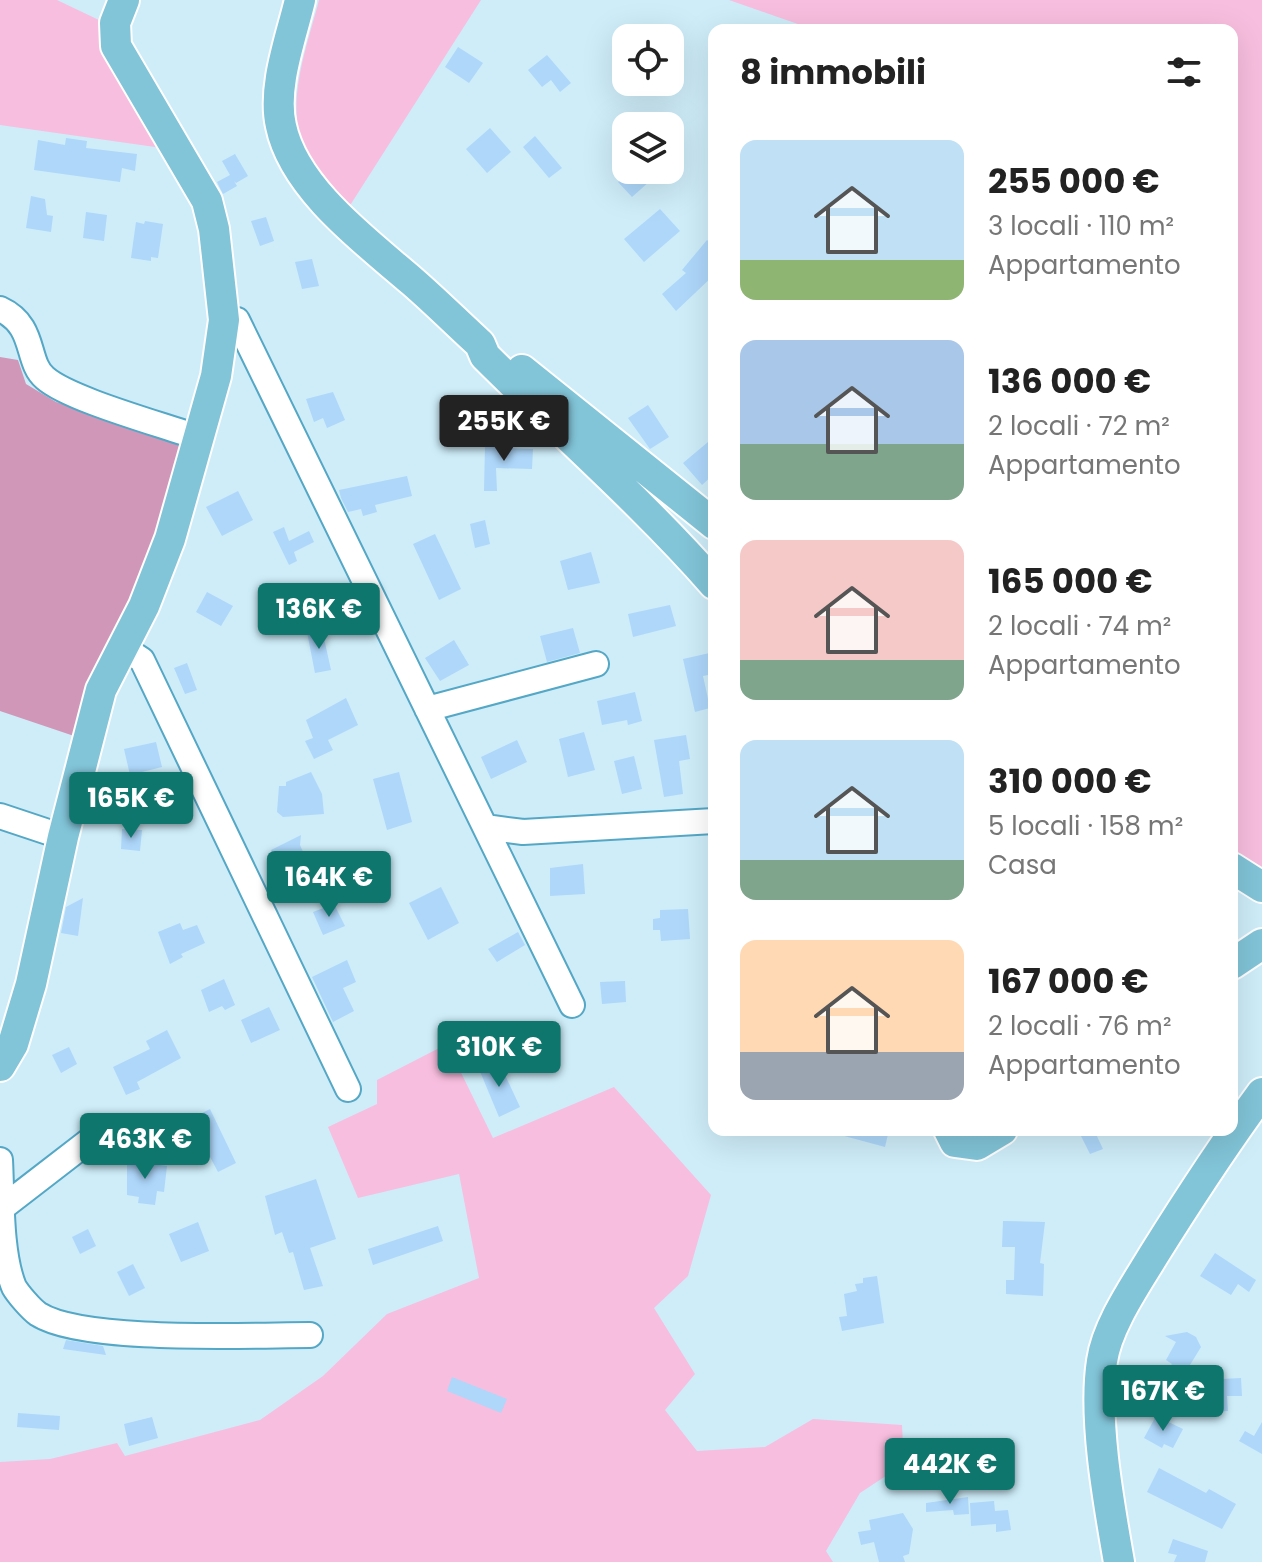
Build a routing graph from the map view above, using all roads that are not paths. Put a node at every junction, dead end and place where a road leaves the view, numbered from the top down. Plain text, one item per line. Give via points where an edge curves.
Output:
1 (124, 0) edge
2 (300, 0) edge
3 (0, 309) edge
4 (224, 320) junction
5 (480, 344) junction
6 (199, 438) junction
7 (708, 519) edge
8 (708, 578) edge
9 (124, 648) junction
10 (596, 664) dead end
11 (427, 709) junction
12 (0, 816) edge
13 (708, 821) edge
14 (485, 827) junction
15 (63, 837) junction
16 (1238, 872) edge
17 (1262, 887) edge
18 (1262, 944) edge
19 (1238, 960) edge
20 (572, 1005) dead end
21 (0, 1066) edge
22 (348, 1089) dead end
23 (1262, 1093) edge
24 (1238, 1125) edge
25 (952, 1136) edge
26 (992, 1136) edge
27 (1230, 1136) edge
28 (94, 1137) dead end
29 (0, 1160) edge
30 (2, 1208) junction
31 (6, 1283) edge
32 (310, 1335) dead end
33 (1119, 1562) edge

1 - 4 main road via 115,23 116,46 207,201
2 - 5 main road via 280,93 280,126 293,156 367,244
3 - 6 street via 23,329 42,377 70,393
4 - 6 main road
4 - 11 street via 237,320
5 - 7 main road via 496,349
5 - 8 main road via 485,356 623,487
6 - 9 main road via 170,539
9 - 15 main road via 101,690
9 - 22 street via 142,660
10 - 11 street
11 - 14 street
12 - 15 street
13 - 14 street via 523,832
14 - 20 street
15 - 21 main road via 31,984 13,1044
16 - 17 main road
18 - 19 main road
23 - 24 main road
25 - 26 main road via 955,1142 977,1145
27 - 33 main road via 1126,1301 1102,1358 1108,1497
28 - 30 street
29 - 30 street
30 - 31 street
31 - 32 street via 38,1314 74,1327 172,1335

